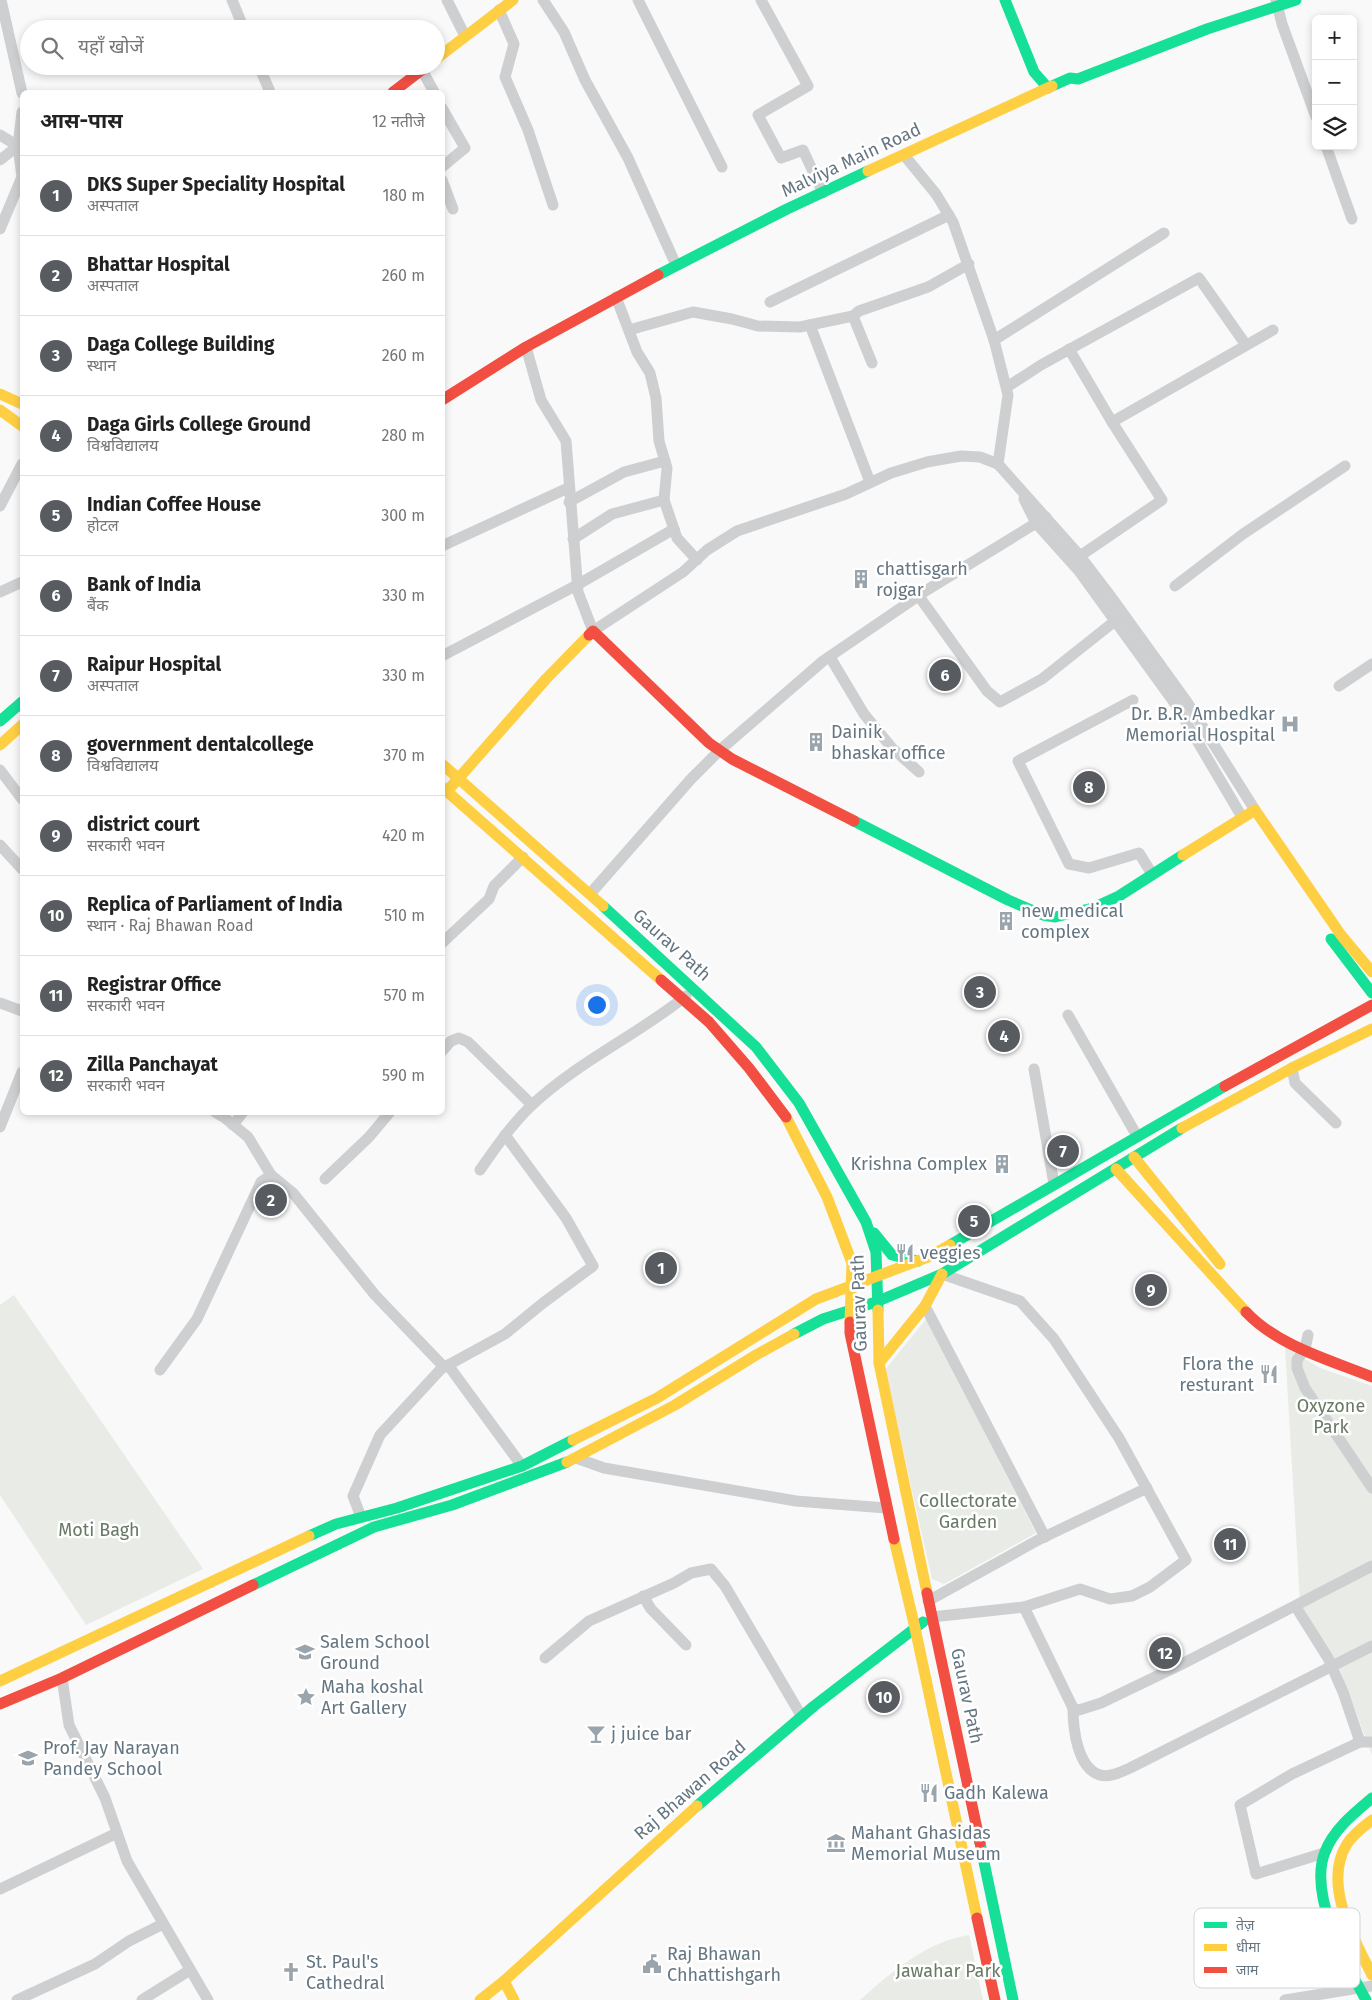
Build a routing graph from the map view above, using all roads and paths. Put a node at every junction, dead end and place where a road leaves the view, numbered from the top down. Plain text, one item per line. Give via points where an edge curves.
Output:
1 (1, 0) edge
2 (232, 0) edge
3 (447, 0) edge
4 (513, 0) edge
5 (543, 0) edge
6 (638, 0) edge
7 (761, 0) edge
8 (1005, 0) edge
9 (1266, 0) edge
10 (1296, 0) edge
11 (1277, 3) edge
12 (499, 10) junction
13 (240, 20) edge
14 (465, 36) junction
15 (445, 52) edge
16 (1136, 52) junction
17 (263, 75) edge
18 (415, 75) edge
19 (427, 75) edge
20 (1048, 88) junction
21 (21, 90) edge
22 (269, 90) edge
23 (396, 90) edge
24 (433, 90) edge
25 (1312, 106) edge
26 (445, 113) edge
27 (20, 129) edge
28 (0, 135) edge
29 (18, 146) junction
30 (1327, 150) edge
31 (904, 155) junction
32 (0, 160) edge
33 (20, 162) edge
34 (445, 165) edge
35 (722, 167) dead end
36 (20, 182) edge
37 (445, 189) edge
38 (823, 193) junction
39 (553, 205) dead end
40 (452, 209) dead end
41 (949, 215) junction
42 (1352, 218) dead end
43 (0, 229) edge
44 (1164, 233) dead end
45 (968, 264) junction
46 (676, 266) junction
47 (616, 297) junction
48 (770, 302) dead end
49 (852, 316) junction
50 (810, 325) junction
51 (629, 330) junction
52 (1273, 330) dead end
53 (994, 340) junction
54 (1246, 345) junction
55 (526, 347) junction
56 (1069, 350) junction
57 (872, 363) dead end
58 (1007, 387) junction
59 (0, 396) edge
60 (445, 398) edge
61 (20, 403) edge
62 (0, 410) edge
63 (20, 410) edge
64 (1112, 422) junction
65 (20, 425) edge
66 (665, 461) junction
67 (998, 464) junction
68 (1344, 466) dead end
69 (20, 468) edge
70 (870, 482) junction
71 (568, 488) junction
72 (664, 500) junction
73 (569, 502) junction
74 (0, 506) edge
75 (1041, 520) junction
76 (674, 529) junction
77 (573, 539) junction
78 (445, 545) edge
79 (1080, 556) junction
80 (697, 560) junction
81 (20, 583) edge
82 (577, 585) junction
83 (1175, 586) dead end
84 (0, 592) edge
85 (918, 595) junction
86 (1115, 622) junction
87 (593, 632) junction
88 (445, 654) edge
89 (830, 656) junction
90 (1372, 664) edge
91 (1339, 686) dead end
92 (1133, 700) dead end
93 (20, 704) edge
94 (0, 721) edge
95 (20, 727) edge
96 (0, 745) edge
97 (720, 750) junction
98 (445, 767) edge
99 (0, 770) edge
100 (919, 772) dead end
101 (458, 778) junction
102 (445, 789) edge
103 (20, 796) edge
104 (1255, 810) junction
105 (1242, 817) junction
106 (0, 845) edge
107 (523, 857) junction
108 (20, 867) edge
109 (1152, 874) junction
110 (590, 894) junction
111 (445, 940) edge
112 (1372, 972) edge
113 (695, 988) junction
114 (1372, 993) edge
115 (684, 998) junction
116 (0, 1004) edge
117 (1372, 1005) edge
118 (20, 1010) edge
119 (1068, 1015) dead end
120 (1372, 1029) edge
121 (445, 1048) edge
122 (1292, 1068) junction
123 (1034, 1069) dead end
124 (20, 1077) edge
125 (532, 1104) junction
126 (219, 1115) edge
127 (241, 1115) edge
128 (387, 1115) edge
129 (1336, 1123) dead end
130 (233, 1125) junction
131 (0, 1127) edge
132 (505, 1134) junction
133 (1137, 1136) junction
134 (1134, 1157) junction
135 (1116, 1169) junction
136 (480, 1170) dead end
137 (271, 1175) junction
138 (325, 1179) dead end
139 (1054, 1184) junction
140 (866, 1222) junction
141 (918, 1260) junction
142 (942, 1274) junction
143 (1229, 1274) dead end
144 (876, 1278) junction
145 (850, 1286) junction
146 (876, 1302) junction
147 (925, 1306) junction
148 (850, 1310) junction
149 (1309, 1335) dead end
150 (1304, 1350) junction
151 (879, 1364) junction
152 (446, 1366) junction
153 (160, 1370) dead end
154 (1372, 1377) edge
155 (584, 1436) junction
156 (589, 1450) junction
157 (576, 1458) junction
158 (522, 1466) junction
159 (1147, 1488) junction
160 (1372, 1488) edge
161 (886, 1508) junction
162 (361, 1517) junction
163 (1045, 1537) junction
164 (1372, 1566) edge
165 (643, 1596) junction
166 (928, 1601) junction
167 (1024, 1607) junction
168 (1296, 1607) junction
169 (932, 1616) junction
170 (915, 1628) junction
171 (686, 1645) dead end
172 (1372, 1646) edge
173 (545, 1658) dead end
174 (1332, 1667) junction
175 (62, 1678) junction
176 (0, 1680) edge
177 (0, 1687) edge
178 (16, 1698) junction
179 (0, 1704) edge
180 (1073, 1708) junction
181 (802, 1717) junction
182 (1360, 1742) junction
183 (1372, 1742) edge
184 (1372, 1798) edge
185 (1372, 1820) edge
186 (117, 1833) junction
187 (1324, 1853) junction
188 (0, 1889) edge
189 (1326, 1908) edge
190 (1342, 1908) edge
191 (163, 1924) junction
192 (1360, 1948) edge
193 (190, 1970) junction
194 (1372, 1975) edge
195 (504, 1981) junction
196 (1359, 1988) joint
197 (17, 2000) edge
198 (142, 2000) edge
199 (208, 2000) edge
200 (480, 2000) edge
201 (514, 2000) edge
202 (995, 2000) edge
203 (1013, 2000) edge
204 (1285, 2000) edge
205 (1366, 2000) edge

1 - 21 street
2 - 13 street
3 - 14 street
4 - 12 main road
5 - 46 street via 564,32 585,80 628,158
6 - 35 street
7 - 38 street via 808,86 758,115 781,158 804,150
8 - 20 main road via 1034,72
9 - 16 main road
10 - 11 main road
11 - 16 main road
11 - 25 street
12 - 14 main road
12 - 39 street via 514,44 505,78 528,130
14 - 15 main road
16 - 20 main road, Malviya Main Road via 1073,71 1070,78
17 - 22 street
18 - 23 main road
19 - 24 street
20 - 31 main road, Malviya Main Road
26 - 34 street via 465,148
27 - 29 street
28 - 29 street
29 - 32 street
29 - 33 street
30 - 42 street
31 - 38 main road, Malviya Main Road
31 - 41 street
36 - 43 street
37 - 40 street
38 - 46 main road, Malviya Main Road
41 - 45 street
41 - 48 street
44 - 53 street
45 - 49 street via 928,287 859,310
45 - 53 street
46 - 47 main road, Malviya Main Road
47 - 51 street
47 - 55 main road, Malviya Main Road
49 - 50 street
49 - 57 street
50 - 51 street via 758,326 692,312
50 - 70 street
51 - 66 street via 650,373 656,398 659,441
52 - 54 street
53 - 58 street
54 - 56 street via 1199,278
54 - 64 street
55 - 60 main road, Malviya Main Road
55 - 71 street via 542,400 566,441
56 - 58 street
56 - 64 street
58 - 67 street
59 - 61 main road
59 - 63 main road
62 - 65 main road
64 - 79 street via 1162,500
66 - 72 street
66 - 73 street via 624,472
67 - 70 street via 980,457 961,456 927,462
67 - 75 street via 1015,482
68 - 83 street via 1243,534
69 - 74 street
70 - 80 street via 846,494 737,531
71 - 73 street
71 - 78 street
72 - 76 street
72 - 77 street via 612,514
73 - 77 street
75 - 79 street
75 - 85 street
75 - 86 street
76 - 80 street via 677,538
76 - 82 street
77 - 82 street
79 - 104 street via 1172,680
80 - 87 street
81 - 84 street
82 - 87 street
82 - 88 street
85 - 86 street via 987,691 1000,702 1042,679
85 - 89 street
86 - 105 street via 1176,705
87 - 97 main road
87 - 101 main road via 546,679
89 - 97 street
89 - 100 street via 864,714 892,748
90 - 91 street
92 - 109 street via 1018,761 1069,864 1089,868 1139,852
93 - 94 main road
95 - 96 main road
97 - 109 main road via 1043,915 1066,916 1093,908 1119,896
97 - 110 street
98 - 101 main road, Gaurav Path
99 - 103 street
101 - 102 main road
101 - 110 main road, Gaurav Path
102 - 107 main road
104 - 105 main road
104 - 112 main road via 1340,935
105 - 109 main road
105 - 114 main road via 1260,835
106 - 108 street
107 - 111 street via 494,886 489,900
107 - 115 main road
110 - 113 main road, Gaurav Path
113 - 115 street
113 - 140 main road, Gaurav Path via 756,1047 799,1103
115 - 125 street via 570,1074
115 - 145 main road via 709,1022 783,1111 844,1238 852,1263
116 - 118 street
117 - 133 main road
119 - 133 street
120 - 122 main road
121 - 125 street via 459,1038 468,1042
122 - 129 street via 1296,1083
122 - 134 main road
123 - 139 street
124 - 131 street
125 - 132 street
126 - 130 street
127 - 130 street
128 - 138 street
130 - 137 street via 248,1137
132 - 136 street
132 - 152 street via 561,1212 593,1266 506,1334
133 - 139 main road
134 - 135 main road
134 - 143 main road
135 - 142 main road
135 - 150 main road via 1243,1311 1271,1333
137 - 152 street via 292,1193 375,1295
137 - 153 street via 261,1182 197,1319
139 - 141 main road
140 - 141 main road via 892,1255
140 - 144 main road, Gaurav Path via 876,1252
141 - 144 main road
142 - 146 main road
142 - 147 main road
142 - 159 street via 1020,1301 1054,1339 1119,1438
144 - 145 main road
144 - 146 main road, Gaurav Path
145 - 148 main road
145 - 155 main road via 816,1299 657,1398
146 - 148 main road
146 - 151 main road, Gaurav Path
147 - 151 main road
147 - 163 street
148 - 156 main road via 823,1319 787,1338 675,1405
148 - 161 main road via 850,1332
149 - 150 street
150 - 154 main road
150 - 160 street via 1297,1360 1297,1368 1306,1388
151 - 166 main road, Gaurav Path
152 - 158 street
152 - 162 street via 380,1435 353,1496
155 - 156 main road
155 - 158 main road
156 - 157 main road
157 - 161 street via 604,1468 796,1500
157 - 175 main road via 452,1505 374,1527
158 - 162 main road
159 - 163 street
159 - 167 street via 1186,1560 1132,1596 1110,1599 1080,1589
161 - 170 main road
162 - 176 main road via 336,1524
163 - 166 street
164 - 168 street
165 - 171 street via 651,1609
165 - 173 street via 589,1621
165 - 181 street via 691,1573 711,1569 725,1586
166 - 169 main road, Gaurav Path
167 - 169 street
167 - 180 street
168 - 174 street
168 - 180 street via 1102,1703 1080,1710
169 - 170 main road, Raj Bhawan Road
169 - 203 main road, Gaurav Path
170 - 181 main road, Raj Bhawan Road
170 - 202 main road
172 - 174 street
174 - 180 street via 1111,1775 1100,1776 1084,1762 1073,1722
174 - 182 street
175 - 178 main road
175 - 186 street via 68,1725 104,1798
177 - 178 street
178 - 179 main road
181 - 195 main road, Raj Bhawan Road via 689,1813
182 - 183 street
182 - 187 street via 1292,1774 1240,1805 1256,1874
184 - 187 main road via 1339,1830
185 - 190 main road via 1345,1846 1338,1874
186 - 188 street
186 - 191 street via 127,1861
187 - 189 main road via 1320,1881
191 - 193 street
191 - 197 street via 129,1941 95,1964
192 - 194 main road
193 - 198 street
193 - 199 street
195 - 200 main road, Raj Bhawan Road
195 - 201 main road
196 - 204 street
196 - 205 main road

